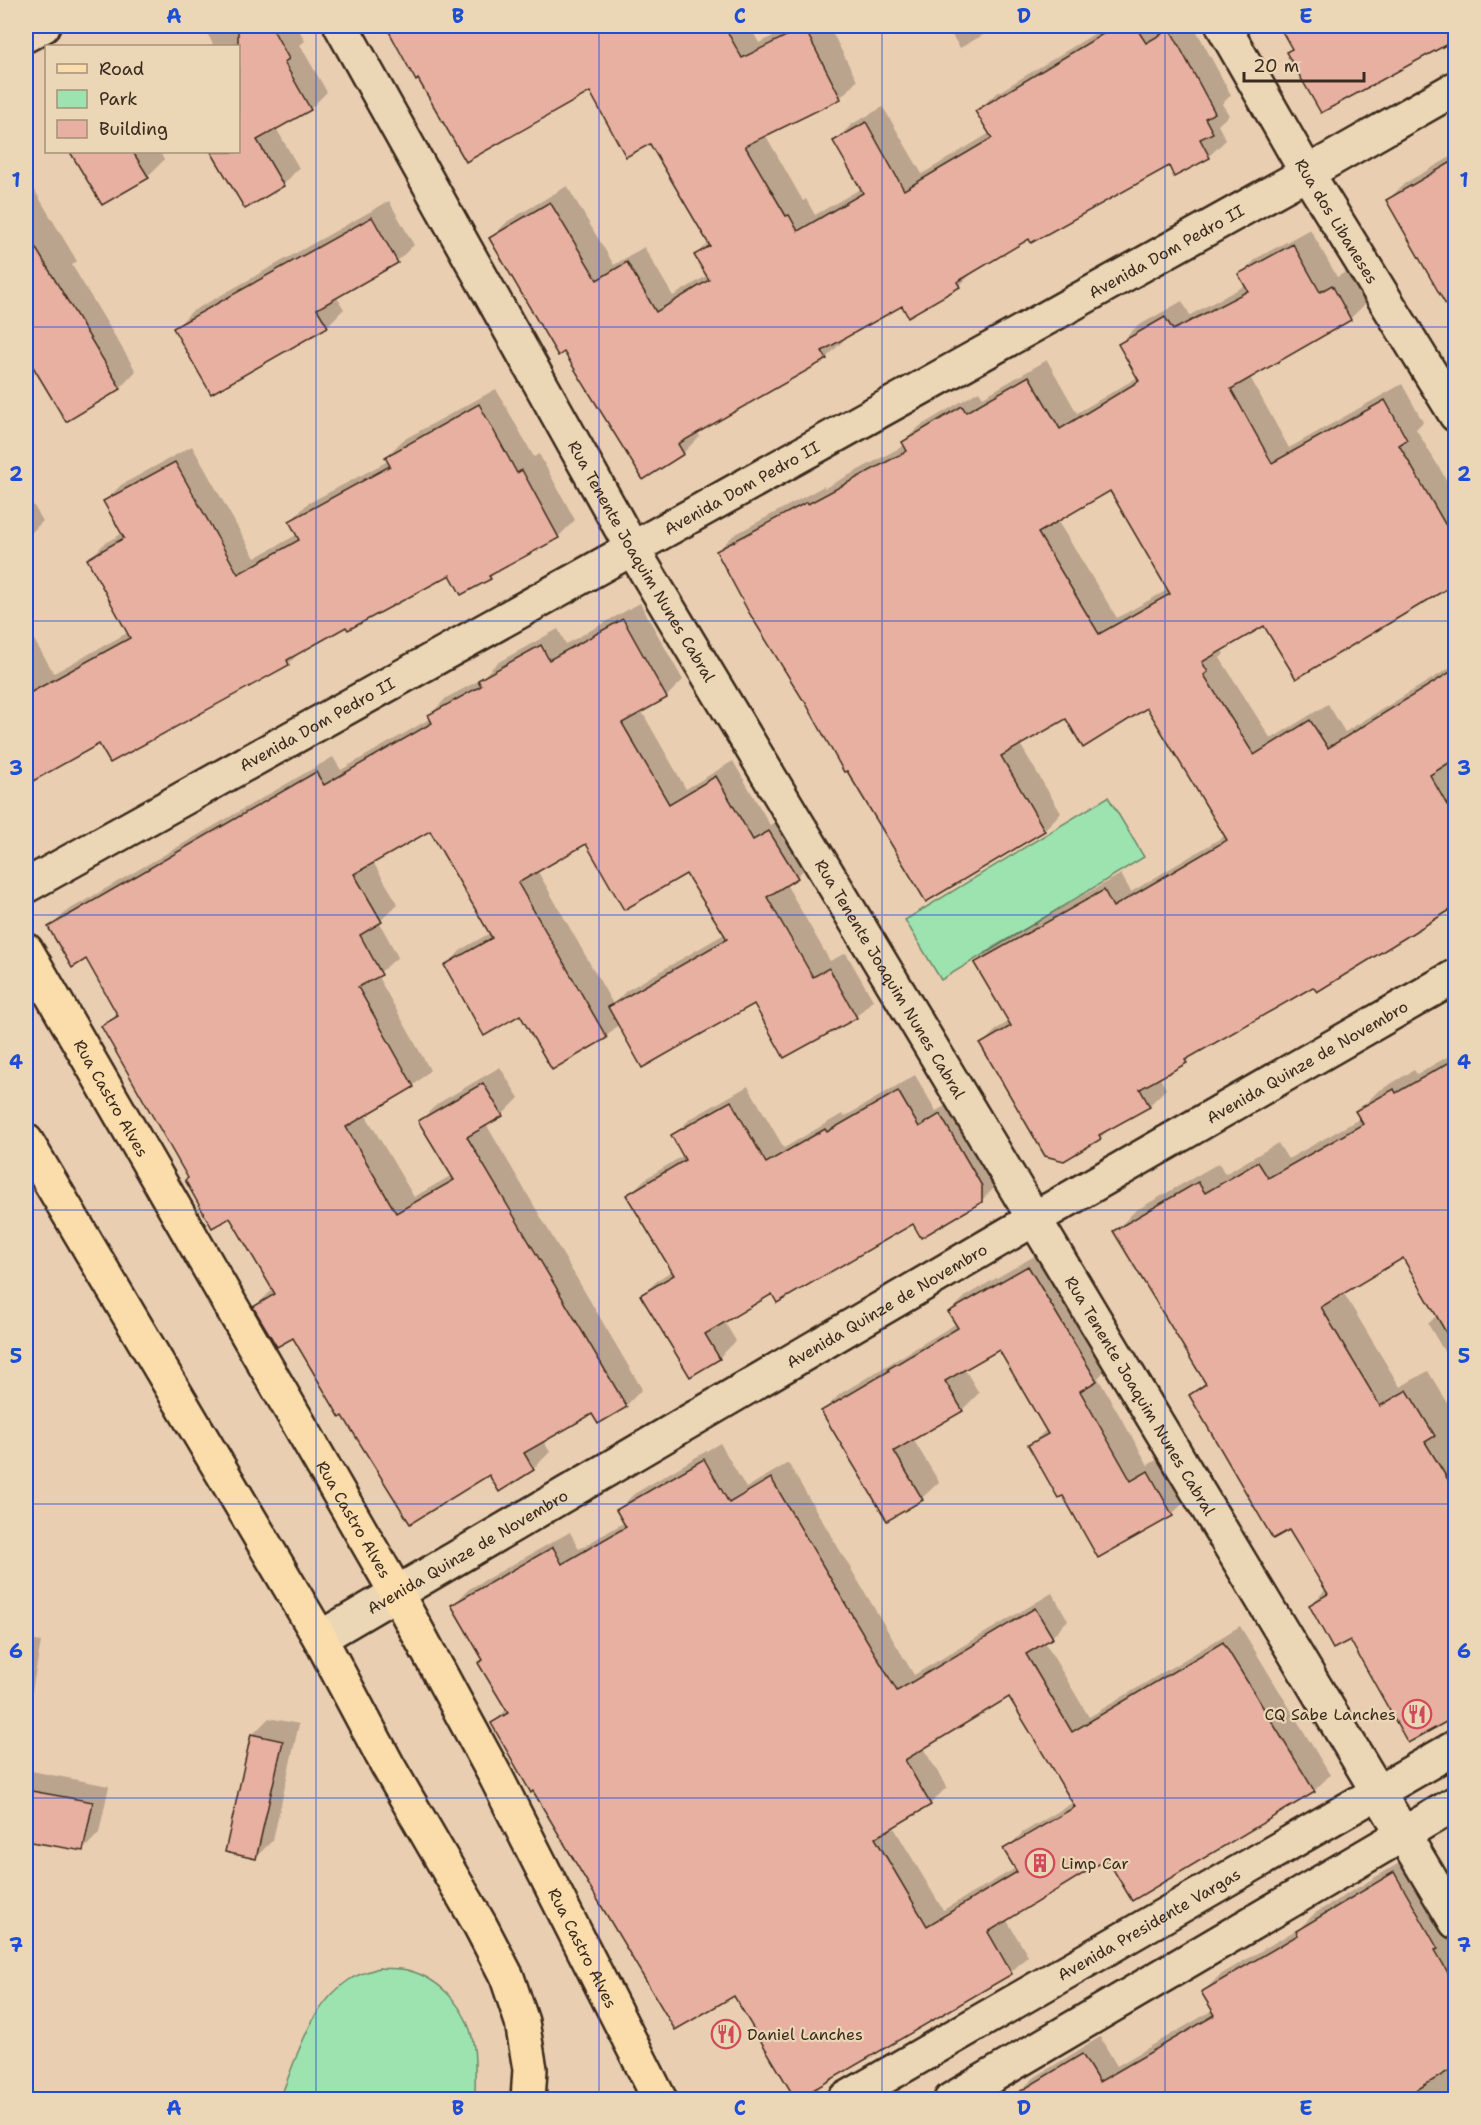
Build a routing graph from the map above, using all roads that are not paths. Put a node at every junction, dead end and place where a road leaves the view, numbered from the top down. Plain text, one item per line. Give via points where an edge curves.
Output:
1 (43, 26) edge
2 (341, 26) edge
3 (1223, 26) edge
4 (26, 35) edge
5 (1455, 88) edge
6 (1307, 172) junction
7 (1455, 415) edge
8 (633, 548) junction
9 (26, 886) edge
10 (26, 951) edge
11 (1455, 976) edge
12 (26, 1141) edge
13 (1034, 1219) junction
14 (397, 1594) junction
15 (320, 1638) junction
16 (1455, 1747) edge
17 (1378, 1793) junction
18 (1455, 1803) edge
19 (1402, 1835) junction
20 (1455, 1922) edge
21 (528, 2100) edge
22 (660, 2100) edge
23 (844, 2100) edge
24 (951, 2100) edge

1 - 4 street
2 - 8 street, Rua Tenente Joaquim Nunes Cabral
3 - 6 street, Rua dos Libaneses
5 - 6 street, Avenida Dom Pedro II
6 - 7 street, Rua dos Libaneses
6 - 8 street, Avenida Dom Pedro II
8 - 9 street, Avenida Dom Pedro II
8 - 13 street, Rua Tenente Joaquim Nunes Cabral
10 - 14 main road, Rua Castro Alves
11 - 13 street, Avenida Quinze de Novembro
12 - 15 main road
13 - 14 street, Avenida Quinze de Novembro
13 - 17 street, Rua Tenente Joaquim Nunes Cabral
14 - 15 street, Avenida Quinze de Novembro
14 - 22 main road, Rua Castro Alves via 496,1777
15 - 21 main road via 507,1977 530,2069
16 - 17 street, Avenida Presidente Vargas
17 - 19 street, Rua Tenente Joaquim Nunes Cabral
17 - 23 street, Avenida Presidente Vargas
18 - 19 street
19 - 20 street, Rua Tenente Joaquim Nunes Cabral
19 - 24 street

